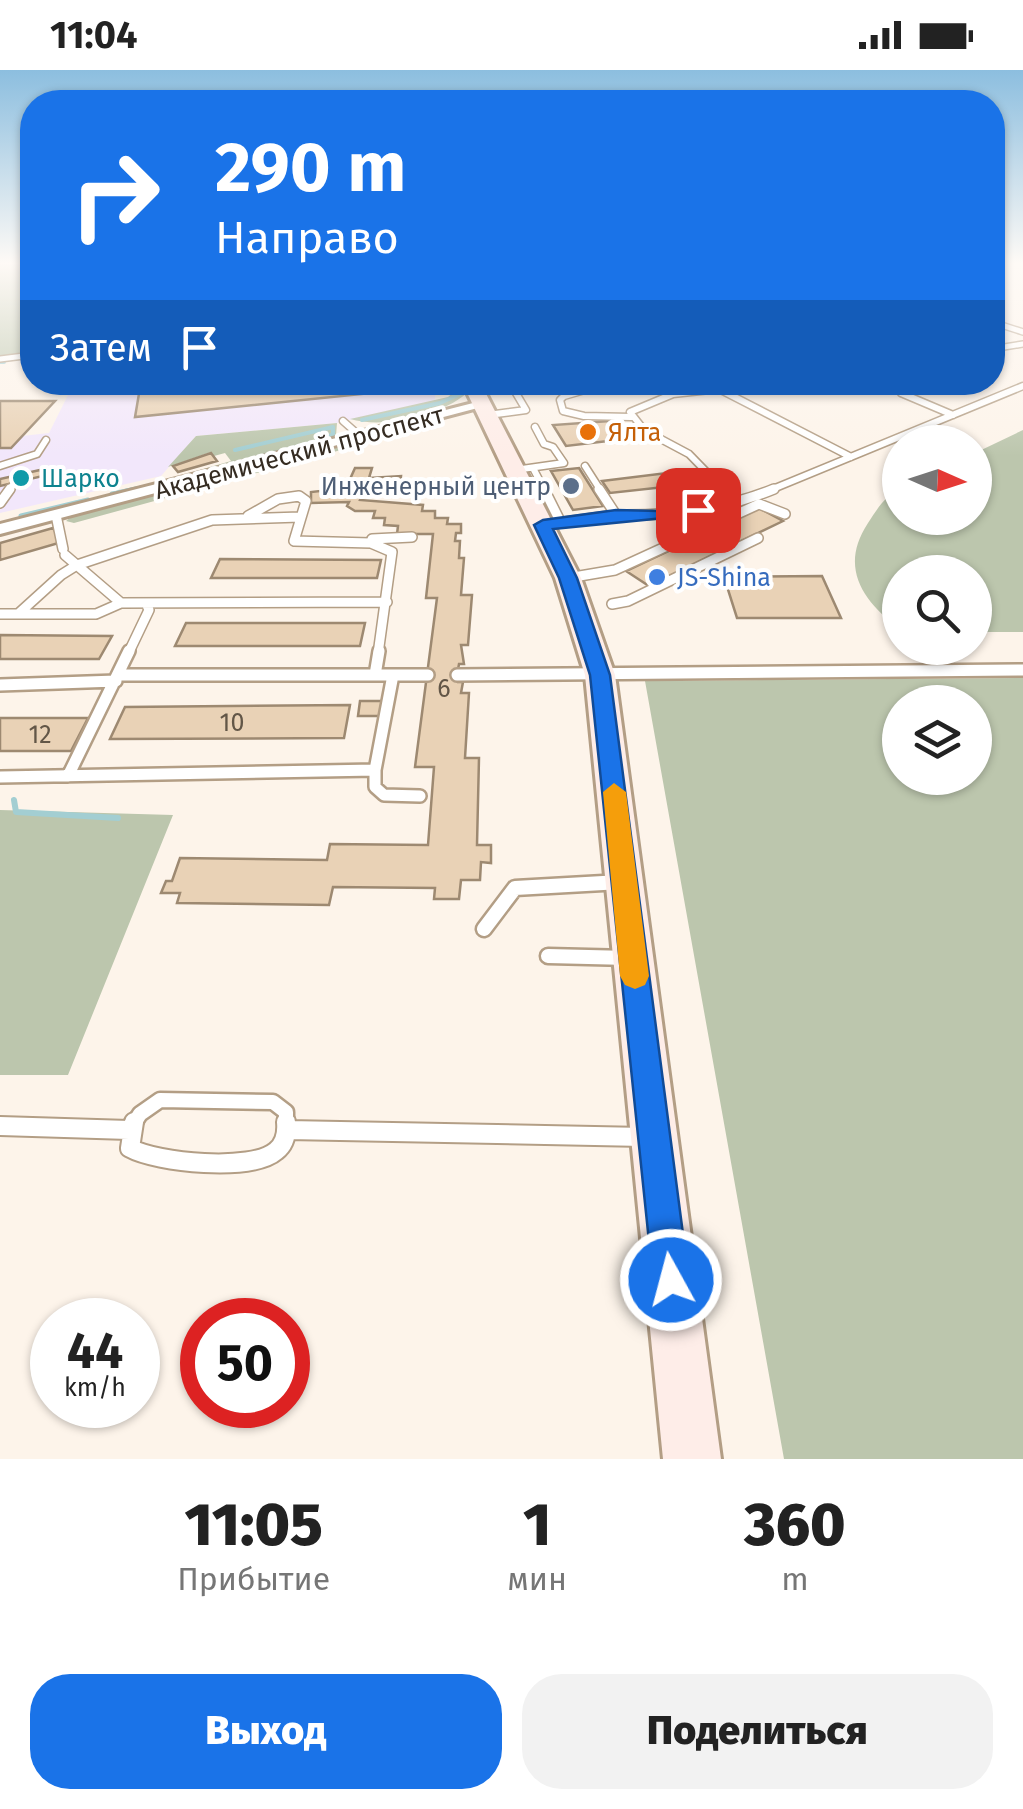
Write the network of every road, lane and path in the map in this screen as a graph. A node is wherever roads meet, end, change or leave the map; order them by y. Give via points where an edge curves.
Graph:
1 (20, 357) edge
2 (13, 358) junction
3 (0, 359) edge
4 (10, 370) dead end
5 (517, 395) edge
6 (567, 395) edge
7 (675, 395) edge
8 (731, 395) edge
9 (906, 395) edge
10 (1001, 395) edge
11 (478, 397) edge
12 (952, 415) junction
13 (631, 417) junction
14 (343, 421) dead end
15 (535, 427) dead end
16 (360, 436) junction
17 (46, 440) dead end
18 (850, 457) junction
19 (0, 466) edge
20 (585, 466) dead end
21 (524, 469) junction
22 (12, 486) dead end
23 (0, 504) edge
24 (737, 504) junction
25 (56, 514) junction
26 (785, 514) dead end
27 (616, 515) junction
28 (248, 516) junction
29 (300, 518) junction
30 (552, 524) junction
31 (0, 529) edge
32 (412, 538) dead end
33 (758, 538) dead end
34 (371, 543) junction
35 (77, 565) junction
36 (568, 578) junction
37 (387, 602) junction
38 (121, 603) junction
39 (146, 603) junction
40 (612, 604) dead end
41 (0, 614) edge
42 (18, 614) junction
43 (814, 658) dead end
44 (818, 670) junction
45 (1023, 670) edge
46 (375, 675) junction
47 (393, 675) junction
48 (428, 675) dead end
49 (600, 675) junction
50 (457, 676) dead end
51 (116, 678) junction
52 (0, 685) edge
53 (375, 770) junction
54 (68, 776) junction
55 (0, 777) edge
56 (420, 796) dead end
57 (625, 882) junction
58 (484, 929) dead end
59 (548, 956) dead end
60 (632, 958) junction
61 (0, 1126) edge
62 (128, 1130) junction
63 (288, 1130) junction
64 (654, 1137) junction
65 (692, 1459) edge

1 - 2 lane
2 - 3 lane
2 - 4 lane
5 - 11 lane via 526,410
6 - 13 lane via 560,400 563,411
7 - 13 lane via 647,403
8 - 18 lane
9 - 12 lane
10 - 12 lane
11 - 16 street, Академический проспект
11 - 21 main road
12 - 18 lane
13 - 24 lane via 689,454
14 - 16 lane
15 - 21 lane via 564,463
16 - 25 street, Академический проспект
17 - 19 lane via 37,454
18 - 24 lane
20 - 27 lane
21 - 30 main road
22 - 23 lane
24 - 27 lane
25 - 31 street, Академический проспект
25 - 35 lane via 64,552
26 - 36 lane via 759,504 615,570
27 - 30 lane
28 - 29 lane
28 - 29 lane via 294,495 306,502
28 - 35 lane via 212,520
29 - 34 lane via 294,542
30 - 36 main road
32 - 34 lane
33 - 40 lane
34 - 37 lane via 394,558
35 - 38 lane
35 - 42 lane
36 - 49 main road
37 - 39 lane
37 - 46 lane
38 - 39 lane
38 - 42 lane via 96,614
39 - 51 lane via 150,610
41 - 42 lane
43 - 44 lane
44 - 45 lane
44 - 49 lane
46 - 47 lane
46 - 51 lane
47 - 48 lane
47 - 53 lane
49 - 50 lane
49 - 57 main road
51 - 52 lane
51 - 54 lane
53 - 54 lane
53 - 56 lane via 375,787 384,794
54 - 55 lane
57 - 58 lane via 516,888
57 - 60 main road
59 - 60 lane
60 - 64 main road
61 - 62 lane
62 - 63 lane via 160,1100 274,1102 286,1112
62 - 63 lane via 130,1148 146,1158 257,1162 276,1152
63 - 64 lane
64 - 65 main road

